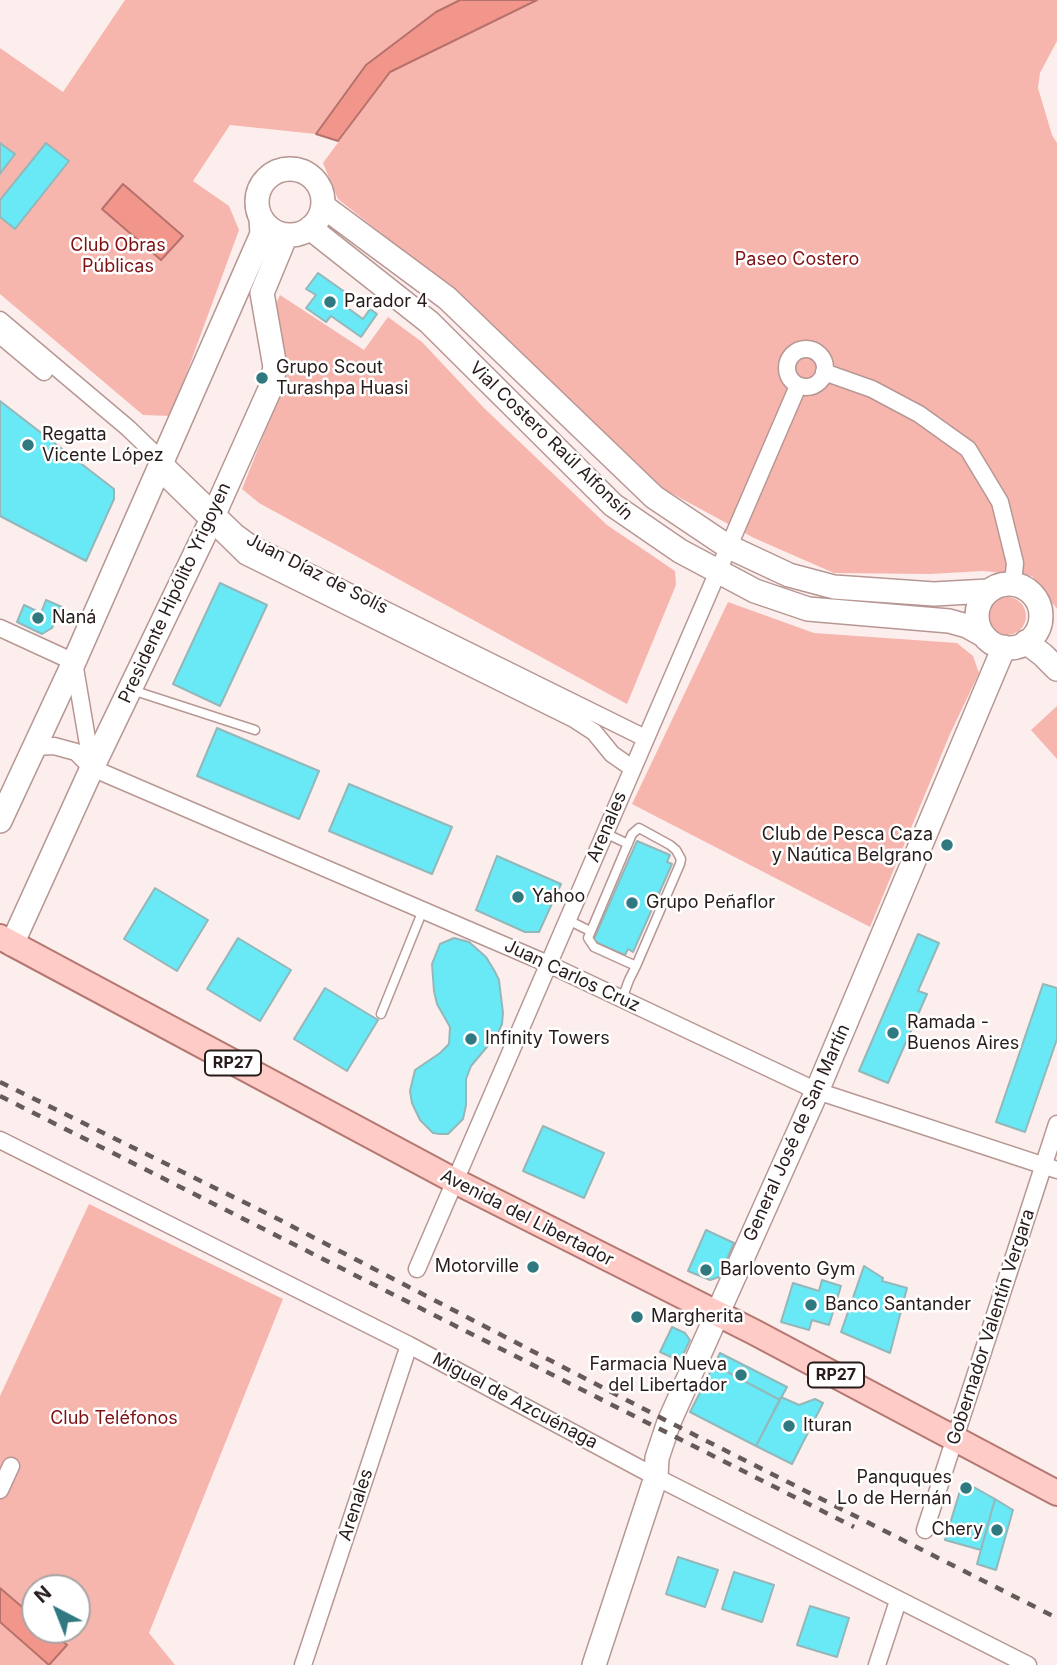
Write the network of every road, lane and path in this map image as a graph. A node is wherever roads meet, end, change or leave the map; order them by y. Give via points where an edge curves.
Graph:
1 (323, 206) junction
2 (261, 219) junction
3 (310, 228) junction
4 (286, 235) junction
5 (0, 320) edge
6 (0, 335) edge
7 (824, 372) junction
8 (798, 386) junction
9 (159, 465) junction
10 (212, 516) junction
11 (727, 545) junction
12 (716, 572) junction
13 (1013, 584) junction
14 (988, 591) junction
15 (1039, 606) junction
16 (0, 628) edge
17 (1057, 630) edge
18 (983, 635) junction
19 (1015, 645) junction
20 (74, 662) junction
21 (1057, 669) edge
22 (129, 690) junction
23 (255, 730) dead end
24 (645, 738) junction
25 (34, 747) junction
26 (92, 768) junction
27 (632, 768) junction
28 (0, 821) edge
29 (604, 833) junction
30 (628, 844) junction
31 (423, 910) junction
32 (567, 920) junction
33 (590, 931) junction
34 (6, 941) edge
35 (548, 964) junction
36 (636, 966) junction
37 (622, 999) junction
38 (381, 1014) dead end
39 (817, 1091) junction
40 (1057, 1124) edge
41 (0, 1140) edge
42 (1050, 1167) edge
43 (454, 1181) junction
44 (417, 1269) dead end
45 (717, 1313) junction
46 (409, 1345) junction
47 (955, 1437) junction
48 (11, 1466) dead end
49 (656, 1476) junction
50 (0, 1490) edge
51 (1057, 1493) edge
52 (925, 1530) dead end
53 (898, 1601) junction
54 (304, 1665) edge
55 (594, 1665) edge
56 (877, 1665) edge
57 (1028, 1665) edge

1 - 2 street via 311,176 289,169 269,177 261,186 257,208
1 - 3 street
1 - 11 street, Vial Costero Raúl Alfonsín via 447,298 653,497
2 - 4 street
2 - 9 street via 262,234
3 - 4 street
3 - 12 street, Vial Costero Raúl Alfonsín via 429,322 613,505
4 - 10 street, Presidente Hipólito Yrigoyen via 262,293 275,367 270,389
5 - 9 street, Juan Díaz de Solís via 128,428
6 - 9 street, Juan Díaz de Solís
7 - 8 street via 814,385
7 - 8 street via 817,353 797,351 787,369
7 - 13 street via 872,389 919,414 968,449 1000,502 1015,563
8 - 11 street, Arenales
9 - 10 street, Juan Díaz de Solís
9 - 20 street
10 - 22 street, Presidente Hipólito Yrigoyen
10 - 24 street, Juan Díaz de Solís via 252,544
10 - 27 street, Juan Díaz de Solís via 245,556 574,719
11 - 12 street, Arenales
11 - 14 street, Vial Costero Raúl Alfonsín via 789,575 834,587 934,594
12 - 18 street, Vial Costero Raúl Alfonsín via 808,609 949,621
12 - 24 street, Arenales
13 - 14 street
13 - 15 street via 1029,591
14 - 18 street via 978,608
15 - 17 street
15 - 19 street via 1039,627
16 - 20 street
18 - 19 street via 989,641
19 - 21 street via 1043,655
19 - 39 street, General José de San Martín
20 - 25 street
20 - 26 street
22 - 23 lane
22 - 26 street, Presidente Hipólito Yrigoyen
24 - 27 street, Arenales
25 - 26 street, Juan Carlos Cruz via 76,752
25 - 28 street
26 - 31 street, Juan Carlos Cruz
26 - 34 street, Presidente Hipólito Yrigoyen
27 - 29 street, Arenales
29 - 30 lane
29 - 32 street, Arenales
30 - 33 lane
30 - 36 lane via 639,828 670,845 681,859
31 - 35 street, Juan Carlos Cruz
31 - 38 lane
32 - 33 lane
32 - 35 street, Arenales
33 - 36 lane via 590,944
34 - 43 main road, Avenida del Libertador / RP27
35 - 37 street, Juan Carlos Cruz
35 - 43 street, Arenales
36 - 37 lane
37 - 39 street, Juan Carlos Cruz
39 - 42 street, Juan Carlos Cruz
39 - 45 street, General José de San Martín
40 - 42 street, Gobernador Valentín Vergara
41 - 46 street, Miguel de Azcuénaga
42 - 47 street, Gobernador Valentín Vergara
43 - 44 street, Arenales
43 - 45 main road, Avenida del Libertador / RP27
45 - 47 main road, Avenida del Libertador / RP27
45 - 49 street, General José de San Martín via 669,1422
46 - 49 street, Miguel de Azcuénaga
46 - 54 street, Arenales
47 - 51 main road, Avenida del Libertador / RP27
47 - 52 street, Gobernador Valentín Vergara
48 - 50 street
49 - 53 street, Miguel de Azcuénaga
49 - 55 street, General José de San Martín
53 - 56 street
53 - 57 street, Miguel de Azcuénaga

